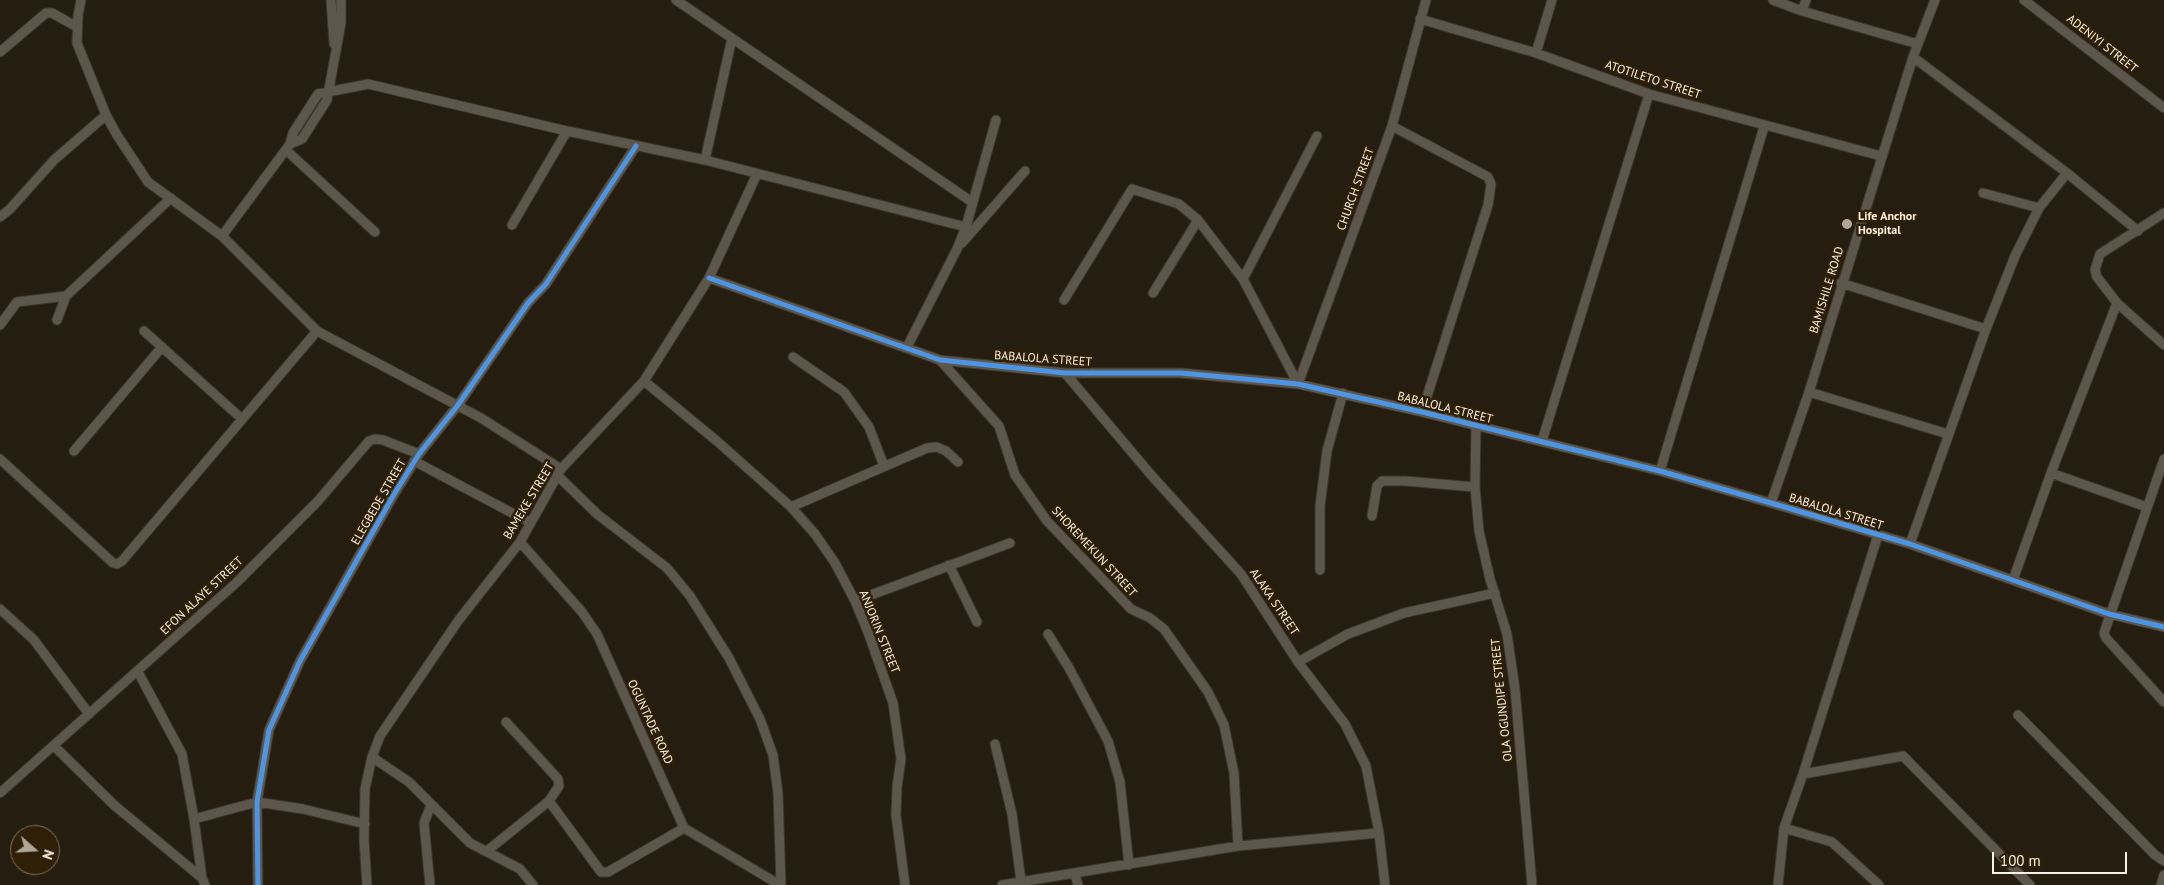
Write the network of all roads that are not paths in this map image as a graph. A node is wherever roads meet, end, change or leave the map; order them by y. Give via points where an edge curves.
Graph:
1 (81, 0) edge
2 (331, 0) edge
3 (341, 0) edge
4 (676, 0) edge
5 (1426, 0) edge
6 (1552, 0) edge
7 (1773, 0) edge
8 (1806, 0) edge
9 (1935, 0) edge
10 (2024, 0) edge
11 (1802, 11) junction
12 (1420, 19) junction
13 (77, 27) junction
14 (732, 38) junction
15 (1918, 44) junction
16 (335, 51) junction
17 (0, 52) edge
18 (1536, 53) junction
19 (1913, 57) junction
20 (327, 92) junction
21 (1649, 94) junction
22 (2164, 108) edge
23 (106, 115) junction
24 (996, 120) dead end
25 (1392, 126) junction
26 (1764, 126) junction
27 (567, 131) junction
28 (1317, 136) dead end
29 (636, 146) junction
30 (288, 147) junction
31 (1881, 156) junction
32 (705, 160) junction
33 (1025, 171) dead end
34 (2067, 173) junction
35 (757, 174) junction
36 (1983, 193) dead end
37 (171, 198) junction
38 (972, 202) junction
39 (2039, 208) junction
40 (2164, 213) edge
41 (0, 217) edge
42 (1198, 220) junction
43 (512, 225) dead end
44 (966, 228) junction
45 (2138, 230) junction
46 (375, 232) dead end
47 (222, 236) junction
48 (957, 249) junction
49 (709, 278) junction
50 (1243, 279) junction
51 (1842, 283) junction
52 (1153, 293) dead end
53 (66, 296) junction
54 (1064, 300) dead end
55 (2117, 302) junction
56 (0, 308) edge
57 (57, 320) dead end
58 (2, 321) edge
59 (1986, 329) junction
60 (144, 331) dead end
61 (317, 332) junction
62 (2164, 344) edge
63 (162, 347) junction
64 (906, 347) junction
65 (793, 357) dead end
66 (940, 360) junction
67 (1065, 373) junction
68 (644, 382) junction
69 (1298, 384) junction
70 (1809, 392) junction
71 (1343, 393) junction
72 (458, 405) junction
73 (1422, 412) junction
74 (242, 419) junction
75 (1476, 426) junction
76 (1948, 434) junction
77 (1542, 441) junction
78 (74, 452) dead end
79 (417, 458) junction
80 (0, 459) edge
81 (2164, 459) edge
82 (958, 462) dead end
83 (884, 466) junction
84 (1660, 471) junction
85 (559, 472) junction
86 (2051, 473) junction
87 (1476, 488) junction
88 (1771, 503) junction
89 (790, 507) junction
90 (2147, 507) junction
91 (1372, 516) dead end
92 (529, 522) junction
93 (1878, 535) junction
94 (520, 542) junction
95 (1010, 543) dead end
96 (1910, 544) junction
97 (949, 565) junction
98 (1320, 570) dead end
99 (2013, 580) junction
100 (1495, 593) junction
101 (855, 601) junction
102 (0, 609) edge
103 (2110, 614) junction
104 (977, 622) dead end
105 (2164, 627) edge
106 (1048, 634) dead end
107 (1298, 662) junction
108 (138, 672) junction
109 (2164, 702) edge
110 (89, 714) junction
111 (2018, 714) dead end
112 (506, 722) dead end
113 (995, 744) dead end
114 (54, 746) junction
115 (372, 756) junction
116 (1803, 774) junction
117 (0, 793) edge
118 (549, 801) junction
119 (257, 802) junction
120 (431, 805) junction
121 (194, 819) junction
122 (365, 824) junction
123 (684, 828) junction
124 (1784, 828) junction
125 (1379, 833) junction
126 (1238, 846) junction
127 (487, 852) junction
128 (2164, 861) edge
129 (1129, 865) junction
130 (1075, 875) junction
131 (2164, 875) edge
132 (1021, 880) junction
133 (203, 882) edge
134 (258, 885) edge
135 (367, 885) edge
136 (430, 885) edge
137 (533, 885) edge
138 (780, 885) edge
139 (904, 885) edge
140 (1002, 885) edge
141 (1078, 885) edge
142 (1385, 885) edge
143 (1532, 885) edge
144 (1778, 885) edge
145 (1879, 885) edge
146 (2030, 885) edge
147 (2161, 885) edge

1 - 13 street
2 - 16 street
3 - 16 street via 341,23
4 - 14 street
5 - 12 street, CHURCH STREET
6 - 18 street
7 - 11 street
8 - 11 street
9 - 15 street, BAMISHILE ROAD
10 - 22 street, ADENIYI STREET
11 - 15 street
12 - 18 street, ATOTILETO STREET
12 - 25 street, CHURCH STREET
13 - 17 street via 46,13
13 - 23 street via 77,43
14 - 32 street
14 - 38 street
15 - 19 street, BAMISHILE ROAD
16 - 20 street
18 - 21 street, ATOTILETO STREET
19 - 31 street, BAMISHILE ROAD
19 - 34 street
20 - 27 street via 368,84
20 - 30 street via 318,94 293,133
21 - 26 street, ATOTILETO STREET
21 - 77 street
23 - 37 street via 148,182
23 - 41 street via 54,160
24 - 38 street
25 - 69 street, CHURCH STREET
25 - 73 street via 1488,178 1492,184 1488,206
26 - 31 street, ATOTILETO STREET
26 - 84 street
27 - 29 street
27 - 43 street
28 - 50 street
29 - 32 street
29 - 72 street, ELEGBEDE STREET via 546,284 528,303
30 - 46 street
30 - 47 street
31 - 51 street, BAMISHILE ROAD
32 - 35 street
33 - 48 street
34 - 39 street
34 - 45 street
35 - 44 street
35 - 49 street, BAMEKE STREET
36 - 39 street
37 - 47 street
37 - 53 street
38 - 44 street
39 - 59 street via 2015,256
40 - 45 street
42 - 50 street
42 - 52 street
42 - 54 street via 1179,204 1132,189
44 - 48 street
45 - 55 street via 2100,254 2096,263 2097,277
47 - 61 street
48 - 64 street
49 - 64 street, BABALOLA STREET
49 - 68 street, BAMEKE STREET
50 - 69 street
51 - 59 street
51 - 70 street, BAMISHILE ROAD
53 - 57 street
53 - 58 street via 17,302
55 - 62 street
55 - 86 street
56 - 58 street
59 - 76 street
60 - 63 street
61 - 72 street
61 - 74 street
63 - 74 street
63 - 78 street
64 - 66 street, BABALOLA STREET
65 - 83 street via 844,392 868,427
66 - 67 street, BABALOLA STREET
66 - 126 street, SHOREMEKUN STREET via 999,426 1015,475 1047,521 1132,609 1164,629 1208,692 1224,724 1234,774
67 - 69 street, BABALOLA STREET via 1181,373
67 - 107 street, ALAKA STREET via 1241,574
68 - 85 street, BAMEKE STREET
68 - 89 street, ANJORIN STREET via 718,442
69 - 71 street, BABALOLA STREET
70 - 76 street
70 - 88 street, BAMISHILE ROAD
71 - 73 street, BABALOLA STREET
71 - 98 street via 1327,451 1320,506
72 - 79 street, ELEGBEDE STREET
72 - 85 street
73 - 75 street, BABALOLA STREET
74 - 80 street via 117,564
75 - 77 street, BABALOLA STREET
75 - 87 street, OLA OGUNDIPE STREET
76 - 96 street
77 - 84 street, BABALOLA STREET
79 - 92 street, EFON ALAYE STREET
79 - 108 street, EFON ALAYE STREET via 383,440 369,441 318,501 243,576
79 - 119 street, ELEGBEDE STREET via 300,660 269,730
81 - 90 street
82 - 83 street via 937,447
83 - 89 street
84 - 88 street, BABALOLA STREET
85 - 92 street, BAMEKE STREET
85 - 138 street via 597,514 667,568 690,596 728,658 760,719 773,755 778,793
86 - 90 street
86 - 99 street
87 - 91 street via 1382,481 1377,486
87 - 100 street, OLA OGUNDIPE STREET via 1479,531
88 - 93 street, BABALOLA STREET
89 - 101 street, ANJORIN STREET via 815,534
90 - 103 street
92 - 94 street, BAMEKE STREET
93 - 96 street, BABALOLA STREET
93 - 116 street
94 - 115 street, BAMEKE STREET via 458,621 412,687 380,736
94 - 123 street, OGUNTADE ROAD via 582,612 597,634
95 - 97 street
96 - 99 street, BABALOLA STREET
97 - 101 street
97 - 104 street
99 - 103 street, BABALOLA STREET
100 - 107 street via 1404,613 1348,634
100 - 143 street, OLA OGUNDIPE STREET via 1507,634 1515,689
101 - 139 street, ANJORIN STREET via 893,703 901,759 896,815
102 - 110 street via 34,640
103 - 105 street, BABALOLA STREET
103 - 109 street via 2104,627 2106,638
106 - 129 street via 1108,741 1120,782
107 - 125 street, ALAKA STREET via 1346,724 1366,766
108 - 110 street, EFON ALAYE STREET
108 - 121 street via 182,754
110 - 114 street, EFON ALAYE STREET
111 - 128 street
112 - 118 street via 558,780 559,786
113 - 132 street via 1012,814
114 - 117 street, EFON ALAYE STREET
114 - 133 street via 114,805
115 - 120 street via 409,782
115 - 122 street, BAMEKE STREET via 365,789
116 - 124 street
116 - 146 street via 1903,756
118 - 123 street via 601,872 608,872
118 - 127 street
119 - 121 street
119 - 122 street
119 - 134 street, ELEGBEDE STREET
120 - 127 street via 470,843
120 - 136 street via 424,823
121 - 133 street
122 - 135 street, BAMEKE STREET
123 - 138 street
124 - 144 street
124 - 145 street via 1832,842
125 - 126 street
125 - 142 street, ALAKA STREET
126 - 129 street
127 - 137 street via 520,869
129 - 130 street
130 - 132 street
130 - 141 street
131 - 147 street
132 - 140 street

